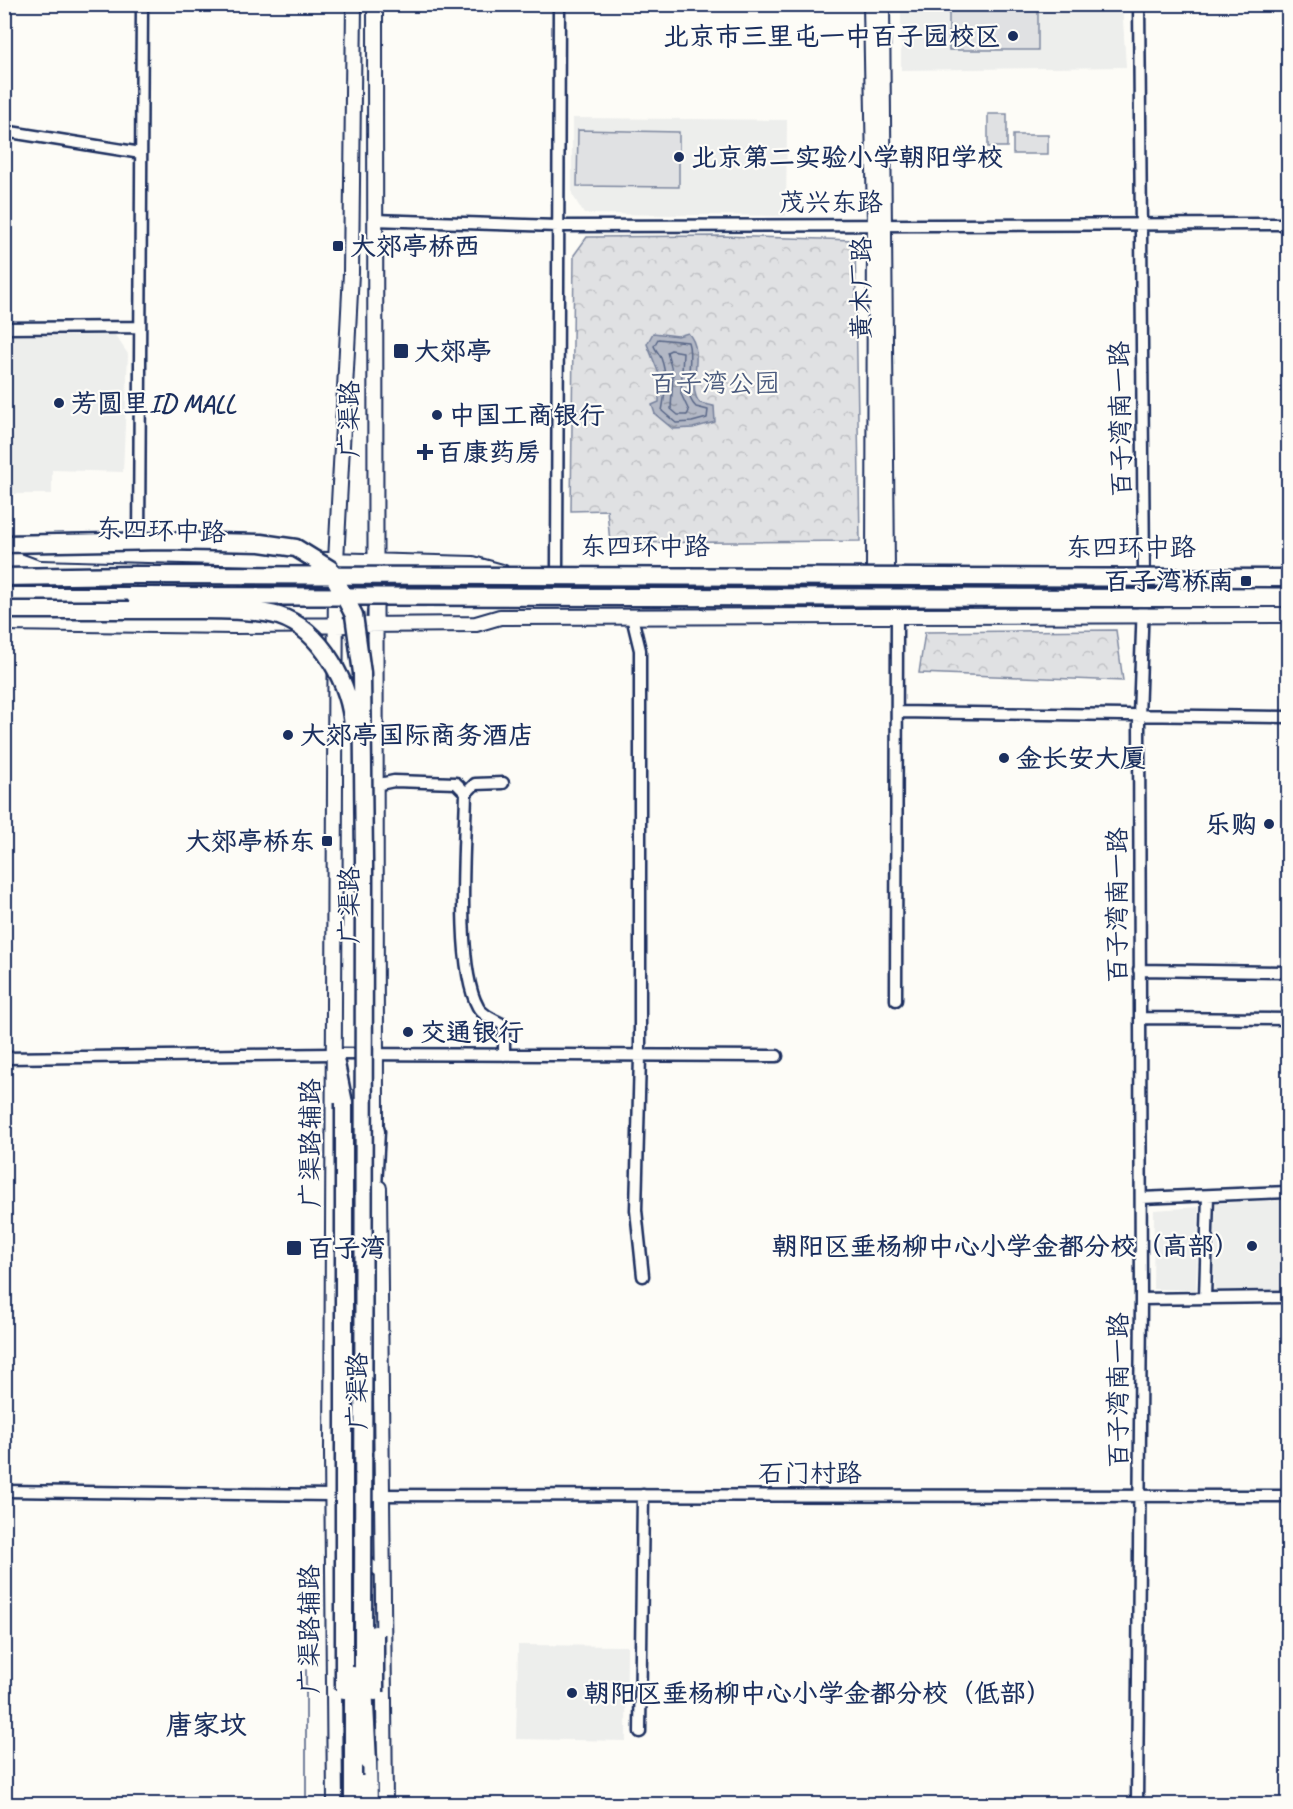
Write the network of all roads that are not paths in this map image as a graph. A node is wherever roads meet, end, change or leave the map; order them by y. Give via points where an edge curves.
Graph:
1 (142, 4) edge
2 (354, 4) edge
3 (375, 4) edge
4 (559, 4) edge
5 (871, 4) edge
6 (882, 4) edge
7 (1139, 4) edge
8 (4, 131) edge
9 (141, 153) junction
10 (374, 220) junction
11 (880, 223) junction
12 (1141, 224) junction
13 (1288, 224) edge
14 (558, 225) junction
15 (140, 327) junction
16 (4, 328) edge
17 (4, 538) edge
18 (4, 544) edge
19 (139, 554) junction
20 (336, 561) junction
21 (374, 563) junction
22 (499, 571) junction
23 (557, 571) junction
24 (881, 571) junction
25 (1288, 573) edge
26 (4, 577) edge
27 (1288, 578) edge
28 (1144, 579) junction
29 (529, 582) junction
30 (1288, 586) edge
31 (336, 594) junction
32 (358, 594) junction
33 (375, 594) junction
34 (453, 595) junction
35 (4, 596) edge
36 (1288, 598) edge
37 (530, 602) junction
38 (1288, 603) edge
39 (4, 610) edge
40 (1143, 610) junction
41 (1288, 615) edge
42 (500, 617) junction
43 (632, 617) junction
44 (897, 617) junction
45 (4, 623) edge
46 (337, 625) junction
47 (358, 625) junction
48 (375, 625) junction
49 (359, 683) junction
50 (897, 712) junction
51 (1139, 717) junction
52 (1288, 717) edge
53 (375, 724) junction
54 (503, 783) dead end
55 (375, 785) joint
56 (466, 793) junction
57 (1139, 970) junction
58 (1288, 972) edge
59 (896, 1000) dead end
60 (1140, 1018) junction
61 (1288, 1019) edge
62 (334, 1054) junction
63 (375, 1055) junction
64 (504, 1055) junction
65 (640, 1056) junction
66 (777, 1056) dead end
67 (4, 1058) edge
68 (376, 1131) junction
69 (1288, 1192) edge
70 (1208, 1196) junction
71 (1141, 1198) junction
72 (643, 1276) dead end
73 (1288, 1297) edge
74 (1205, 1298) junction
75 (1141, 1299) junction
76 (332, 1411) junction
77 (382, 1413) junction
78 (4, 1491) edge
79 (383, 1494) junction
80 (332, 1495) junction
81 (643, 1495) junction
82 (1140, 1496) junction
83 (1288, 1496) edge
84 (383, 1574) junction
85 (333, 1575) junction
86 (640, 1732) dead end
87 (368, 1761) junction
88 (353, 1776) junction
89 (385, 1788) junction
90 (336, 1803) edge
91 (353, 1804) edge
92 (369, 1804) edge
93 (378, 1804) edge
94 (385, 1804) edge
95 (1137, 1804) edge

1 - 9 street
2 - 20 main road, 广渠路 via 351,273
3 - 10 main road, 广渠路
4 - 14 street
5 - 11 main road
6 - 11 main road, 黄木厂路
7 - 12 street, 百子湾南一路
8 - 9 street
9 - 15 street
10 - 14 street, 茂兴东路
10 - 21 main road, 广渠路
11 - 12 street, 茂兴东路
11 - 14 street, 茂兴东路
11 - 24 main road
12 - 13 street, 茂兴东路
12 - 28 street, 百子湾南一路
14 - 23 street
15 - 16 street
15 - 19 street
17 - 19 main road, 东四环中路 via 40,552
18 - 87 highway, 广渠路, bridge via 165,541 261,543 296,548 330,569 354,615 362,673 363,754 363,1667
19 - 20 main road, 东四环中路
20 - 21 main road, 东四环中路
20 - 31 main road, 广渠路
20 - 32 main road
21 - 22 main road, 东四环中路 via 473,564
21 - 33 main road, 广渠路
22 - 23 street, 东四环中路
22 - 29 main road
23 - 24 street, 东四环中路
24 - 28 street, 东四环中路
25 - 28 street, 东四环中路
26 - 27 highway, 东四环中路, bridge
28 - 29 main road, 东四环中路
28 - 30 main road, 东四环中路 via 1246,589
28 - 40 street, 百子湾南一路
29 - 34 main road, 东四环中路
31 - 32 main road, 东四环中路
31 - 46 main road, 广渠路
32 - 33 main road, 东四环中路
32 - 47 main road
33 - 34 main road, 东四环中路
33 - 48 main road, 广渠路
34 - 37 main road, 东四环中路
35 - 36 highway, 东四环中路, bridge
37 - 40 main road, 东四环中路
37 - 42 main road
38 - 40 main road, 东四环中路
39 - 88 highway, 广渠路, bridge via 222,610 279,616 311,636 322,648 346,690 352,713 354,788
40 - 41 main road, 东四环中路
40 - 44 main road, 东四环中路
40 - 51 street, 百子湾南一路
42 - 43 main road, 东四环中路
42 - 48 main road, 东四环中路 via 476,624
43 - 44 main road, 东四环中路
43 - 65 street via 640,650
44 - 50 street
45 - 46 main road, 东四环中路
46 - 47 main road, 东四环中路
46 - 62 main road, 广渠路辅路
47 - 48 main road, 东四环中路
47 - 49 main road
48 - 53 main road, 广渠路
49 - 53 main road via 365,709
49 - 55 main road via 360,762 365,777
50 - 51 street
50 - 59 street
51 - 52 street
51 - 57 street, 百子湾南一路
53 - 63 main road, 广渠路
54 - 56 street via 475,784
55 - 56 street via 394,781 456,783
56 - 64 street via 464,923 468,978 478,1009 504,1025
57 - 58 street
57 - 60 street, 百子湾南一路
60 - 61 street
60 - 71 street, 百子湾南一路
62 - 63 street
62 - 67 street
62 - 76 main road, 广渠路辅路
62 - 88 highway, bridge via 344,1103 344,1710
63 - 64 street
63 - 68 main road, 广渠路
64 - 65 street
65 - 66 street
65 - 72 street via 636,1210
68 - 77 main road, 广渠路
68 - 87 highway, bridge via 372,1206 376,1711
69 - 70 street
70 - 71 street
70 - 74 street
71 - 75 street, 百子湾南一路
73 - 74 street
74 - 75 street
75 - 82 street, 百子湾南一路
76 - 77 street via 349,1425 368,1424
76 - 80 main road, 广渠路辅路
77 - 79 main road, 广渠路
78 - 80 street, 石门村路
79 - 80 street, 石门村路
79 - 81 street, 石门村路
79 - 84 main road, 广渠路
80 - 85 main road, 广渠路辅路
81 - 82 street, 石门村路
81 - 86 street
82 - 83 street, 石门村路
82 - 95 street, 百子湾南一路
84 - 85 street via 358,1556 347,1559
84 - 89 main road, 广渠路
85 - 90 main road, 广渠路辅路
87 - 92 highway, 广渠路
88 - 91 highway, 广渠路
89 - 93 street
89 - 94 main road, 广渠路

